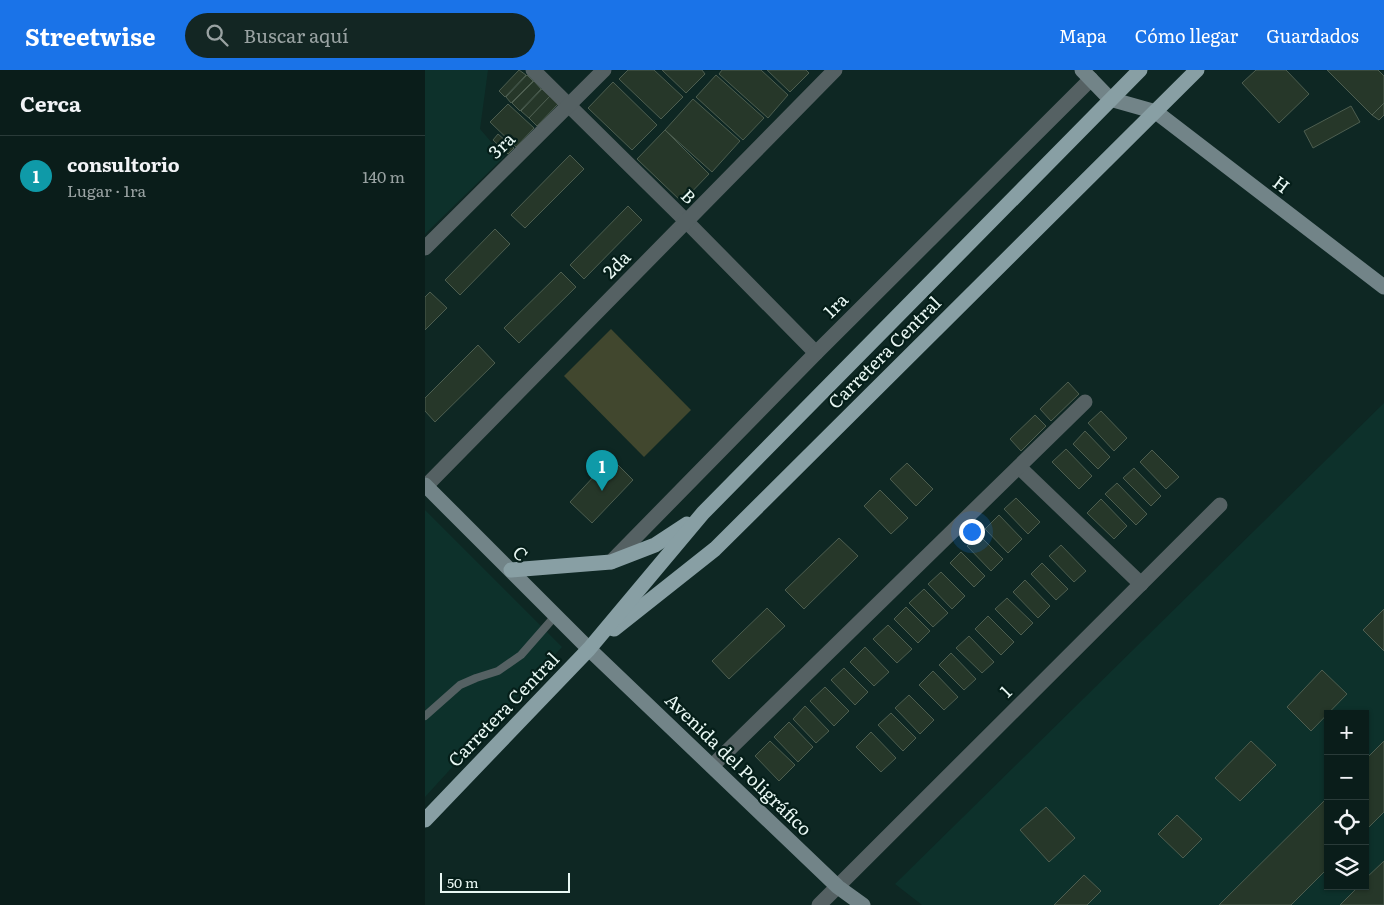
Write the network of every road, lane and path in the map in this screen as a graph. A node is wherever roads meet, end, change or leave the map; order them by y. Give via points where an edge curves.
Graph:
1 (533, 70) edge
2 (605, 70) edge
3 (835, 70) edge
4 (1139, 70) edge
5 (1197, 70) edge
6 (1086, 75) edge
7 (1110, 99) junction
8 (569, 106) junction
9 (1156, 112) junction
10 (686, 221) junction
11 (425, 248) edge
12 (1384, 287) edge
13 (815, 353) junction
14 (1085, 402) dead end
15 (1019, 467) junction
16 (425, 485) edge
17 (1219, 505) dead end
18 (703, 513) junction
19 (611, 562) junction
20 (511, 570) junction
21 (1141, 584) junction
22 (556, 615) junction
23 (589, 649) junction
24 (425, 716) edge
25 (712, 766) junction
26 (425, 820) edge
27 (838, 887) junction
28 (819, 905) edge
29 (863, 905) edge

1 - 8 street, B
2 - 8 street, 3ra
3 - 10 street, 2da
4 - 7 main road, Carretera Central
5 - 9 main road, Carretera Central
6 - 7 street
6 - 13 street, 1ra
7 - 9 street
7 - 18 main road, Carretera Central
8 - 10 street, B
8 - 11 street, 3ra
9 - 12 street, H
9 - 23 main road, Carretera Central via 715,550
10 - 13 street, B
10 - 16 street, 2da
13 - 19 street, 1ra
14 - 15 street
15 - 21 street
15 - 25 street
16 - 20 street, C
17 - 21 street, 1
18 - 19 main road via 655,546
18 - 23 main road, Carretera Central
19 - 20 main road
20 - 22 street, C
21 - 27 street, 1
22 - 23 street, C
22 - 24 lane via 521,655 498,671 460,685
23 - 25 street, Avenida del Poligráfico
23 - 26 main road, Carretera Central
25 - 27 street, Avenida del Poligráfico
27 - 28 street, 1
27 - 29 street, Avenida del Poligráfico

